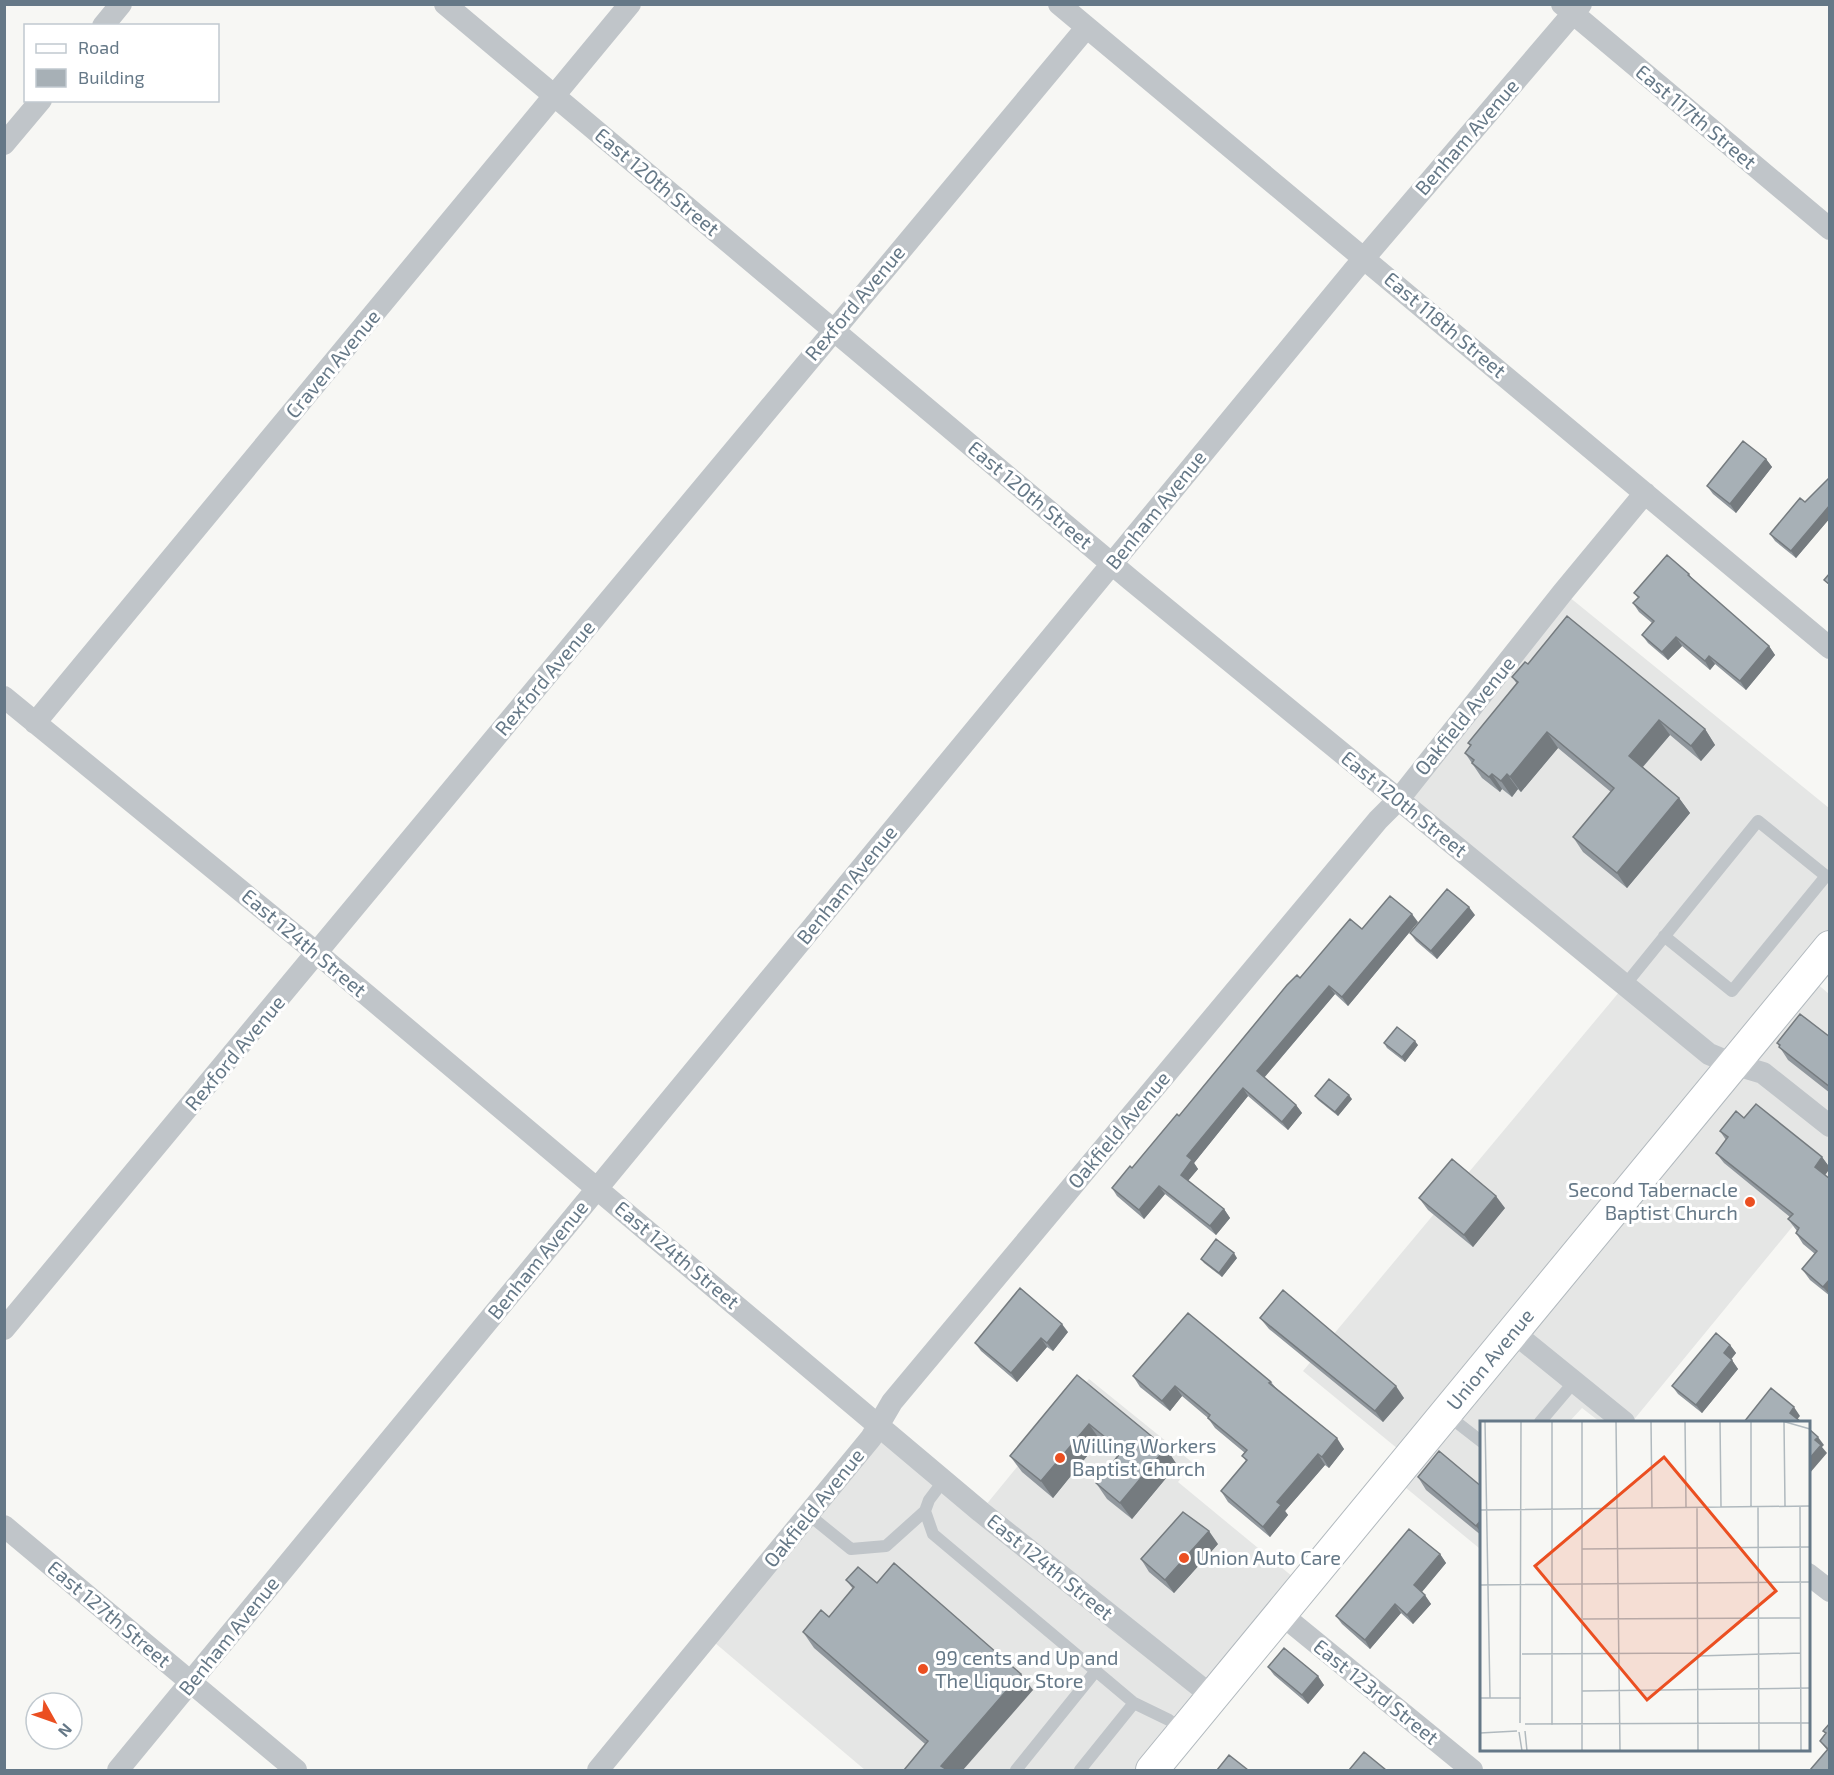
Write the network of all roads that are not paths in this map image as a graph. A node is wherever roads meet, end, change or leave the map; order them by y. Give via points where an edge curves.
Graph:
1 (121, 4) edge
2 (446, 4) edge
3 (630, 4) edge
4 (1059, 4) edge
5 (1572, 8) edge
6 (105, 24) edge
7 (1086, 28) junction
8 (555, 96) junction
9 (39, 102) edge
10 (4, 144) edge
11 (1830, 229) edge
12 (1364, 257) junction
13 (832, 329) junction
14 (1645, 493) junction
15 (1112, 564) junction
16 (1830, 648) edge
17 (7, 704) edge
18 (35, 723) junction
19 (1399, 799) junction
20 (1664, 936) junction
21 (1830, 947) edge
22 (318, 954) junction
23 (1625, 985) junction
24 (1733, 1064) junction
25 (1830, 1126) edge
26 (597, 1188) junction
27 (4, 1329) edge
28 (1513, 1332) junction
29 (1574, 1382) junction
30 (1446, 1414) junction
31 (1541, 1421) edge
32 (1623, 1421) edge
33 (879, 1424) junction
34 (1480, 1440) edge
35 (944, 1480) junction
36 (925, 1511) junction
37 (809, 1515) junction
38 (4, 1526) edge
39 (1810, 1575) edge
40 (1830, 1592) edge
41 (1281, 1614) junction
42 (1095, 1672) junction
43 (191, 1683) junction
44 (1213, 1697) junction
45 (1134, 1703) junction
46 (1184, 1733) junction
47 (118, 1770) edge
48 (296, 1770) edge
49 (598, 1770) edge
50 (1016, 1770) edge
51 (1080, 1770) edge
52 (1152, 1770) edge
53 (1472, 1770) edge

1 - 6 street
2 - 8 street, East 120th Street
3 - 8 street, Craven Avenue
4 - 7 street, East 118th Street
5 - 11 street, East 117th Street
5 - 12 street, Benham Avenue
7 - 12 street, East 118th Street
7 - 13 street, Rexford Avenue
8 - 13 street, East 120th Street
8 - 18 street, Craven Avenue
9 - 10 street
12 - 14 street, East 118th Street
12 - 15 street, Benham Avenue
13 - 15 street, East 120th Street
13 - 22 street, Rexford Avenue
14 - 16 street, East 118th Street
14 - 19 street, Oakfield Avenue
15 - 19 street, East 120th Street
15 - 26 street, Benham Avenue
17 - 18 street, East 124th Street
18 - 22 street, East 124th Street
19 - 23 street, East 120th Street
19 - 33 street, Oakfield Avenue via 892,1402
20 - 20 lane via 1758,821 1826,876 1732,990
20 - 23 lane
21 - 24 main road, Union Avenue
22 - 26 street, East 124th Street
22 - 27 street, Rexford Avenue
23 - 24 street, East 120th Street via 1709,1054
24 - 25 street, East 120th Street via 1763,1073
24 - 28 main road, Union Avenue
26 - 33 street, East 124th Street
26 - 43 street, Benham Avenue
28 - 29 street
28 - 30 main road, Union Avenue
29 - 31 lane
29 - 32 street
30 - 34 lane
30 - 41 main road, Union Avenue
33 - 35 street, East 124th Street
33 - 37 street, Oakfield Avenue
35 - 36 lane
35 - 44 street, East 124th Street
36 - 37 lane via 886,1546 850,1549
36 - 42 lane via 933,1534
37 - 49 street, Oakfield Avenue
38 - 43 street, East 127th Street
39 - 40 street
41 - 44 main road, Union Avenue
41 - 53 street, East 123rd Street
42 - 45 lane
42 - 50 lane
43 - 47 street, Benham Avenue
43 - 48 street, East 127th Street
44 - 46 main road, Union Avenue
45 - 46 lane via 1169,1720
45 - 51 lane
46 - 52 main road, Union Avenue

